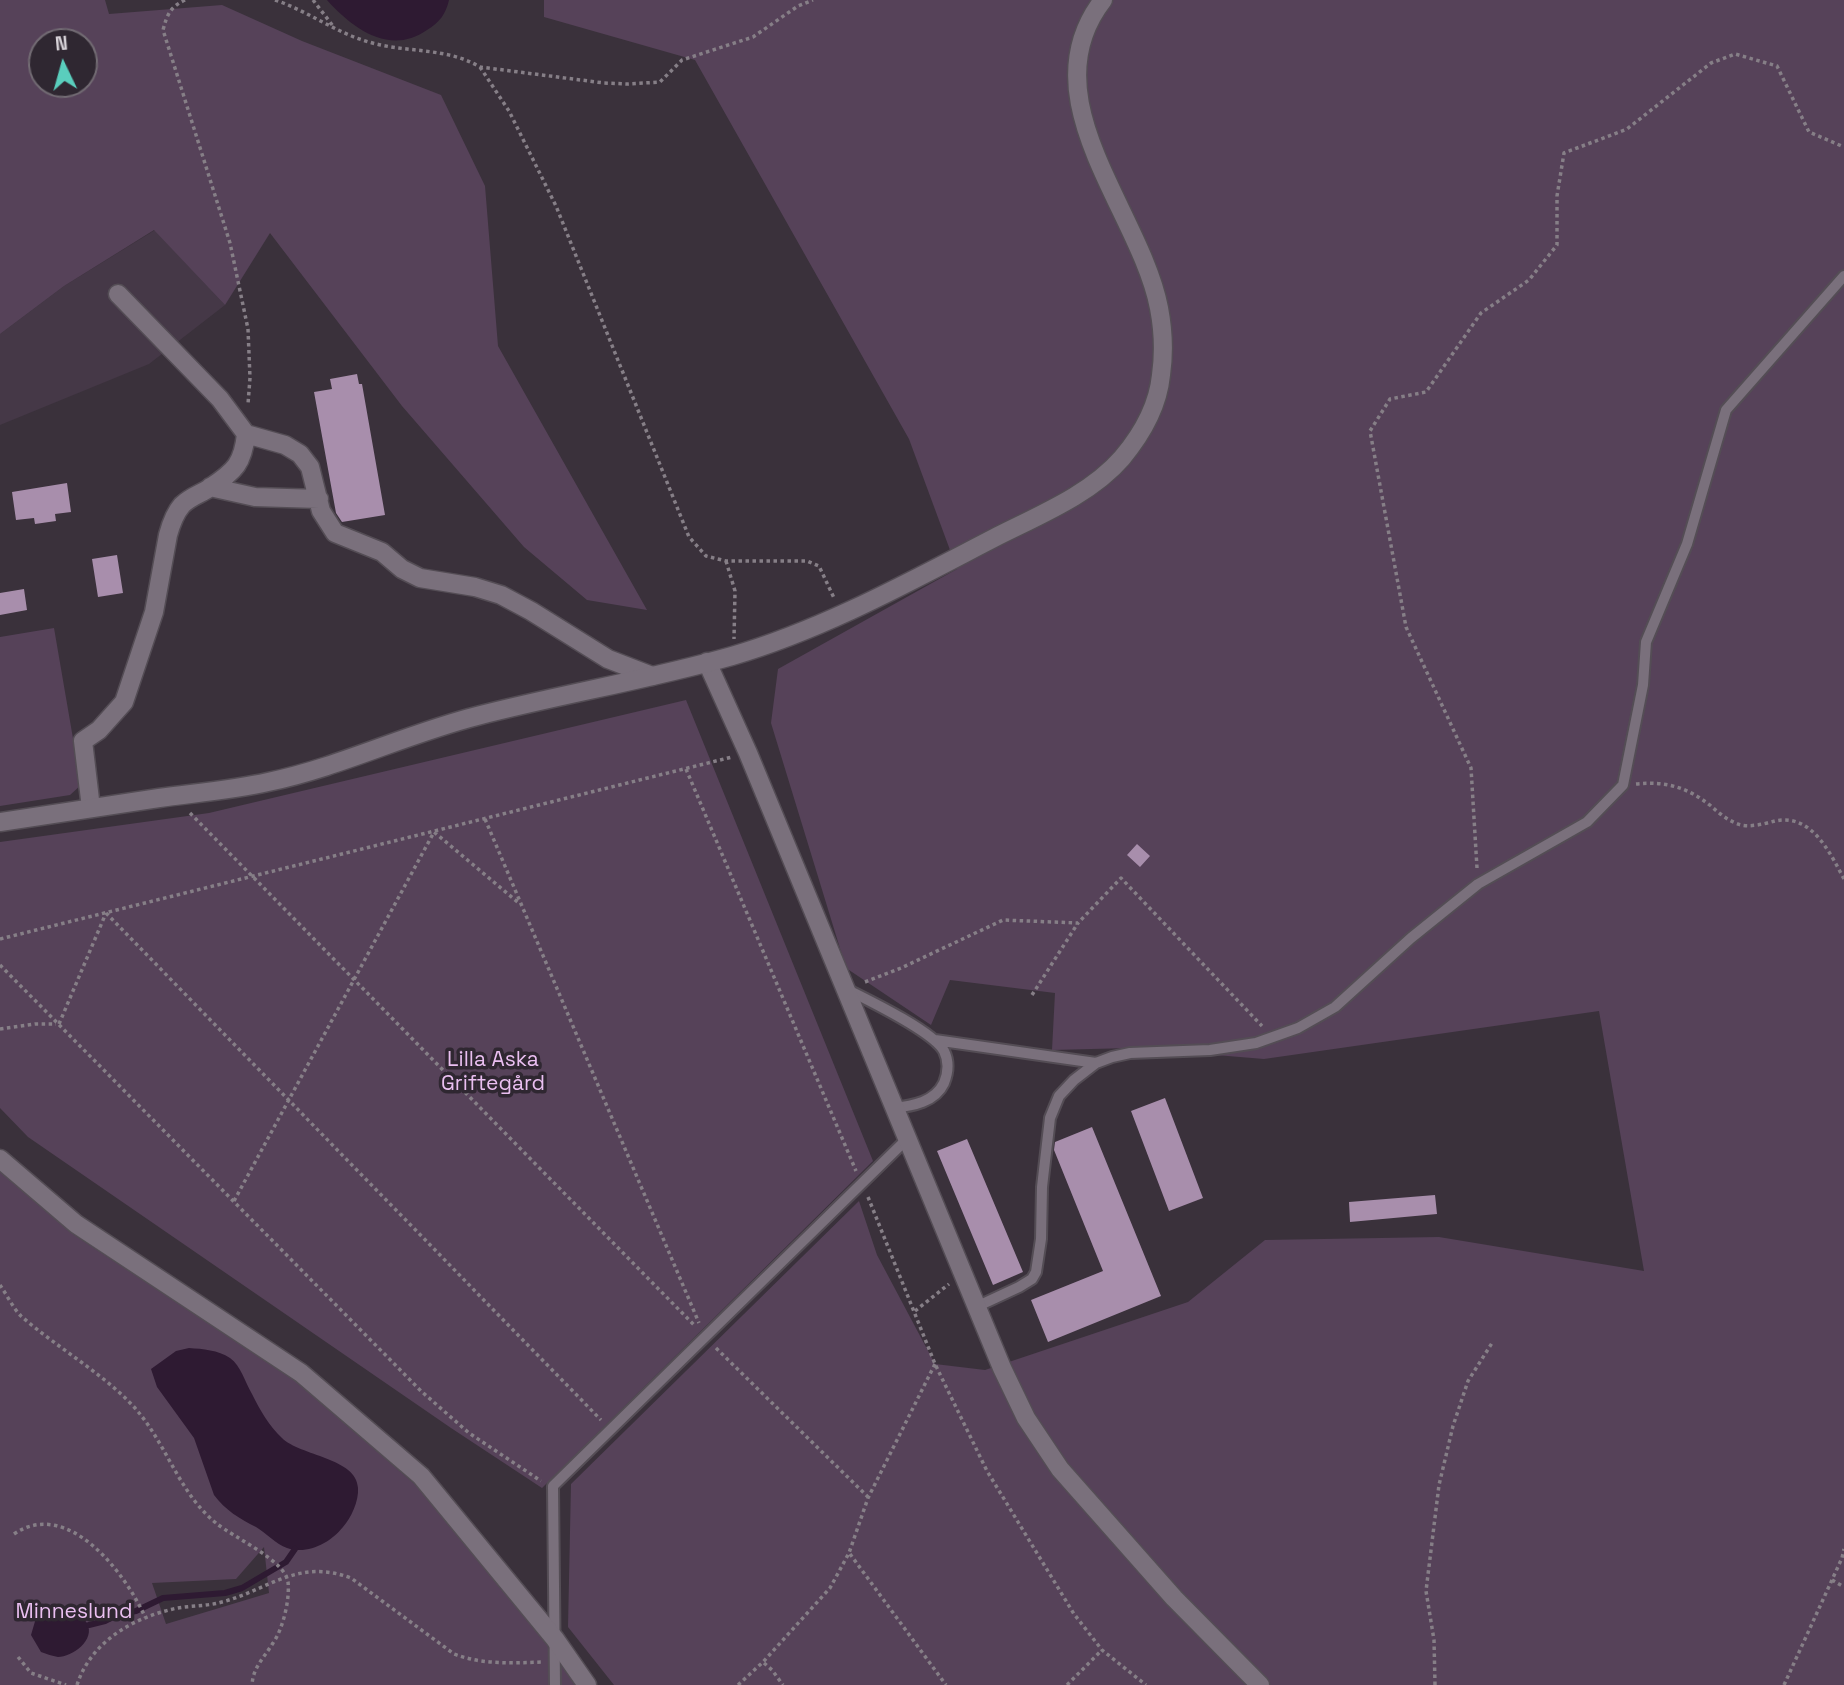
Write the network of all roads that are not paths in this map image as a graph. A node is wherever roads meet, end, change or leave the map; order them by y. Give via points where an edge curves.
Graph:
1 (1102, 0) edge
2 (1844, 275) edge
3 (118, 294) dead end
4 (246, 435) junction
5 (211, 487) junction
6 (319, 499) junction
7 (708, 662) junction
8 (652, 676) junction
9 (91, 808) junction
10 (0, 822) edge
11 (841, 982) junction
12 (935, 1040) junction
13 (1096, 1063) junction
14 (894, 1108) junction
15 (906, 1140) junction
16 (0, 1159) edge
17 (976, 1307) junction
18 (555, 1639) junction
19 (555, 1685) edge
20 (587, 1685) edge
21 (1260, 1685) edge

1 - 7 street via 1088,18 1078,50 1077,83 1097,160 1149,273 1159,308 1162,373 1157,402 1140,433 1121,459 1093,483 1041,513 842,614
2 - 13 lane via 1726,410 1688,544 1647,642 1623,785 1587,822 1478,884 1335,1007 1298,1028 1256,1043 1130,1053
3 - 4 street via 220,399
4 - 5 street via 244,455 236,467
4 - 6 street via 285,445 300,454 310,467
5 - 6 street via 255,498
5 - 9 street via 180,506 168,535 150,628 124,702 83,741
6 - 8 street via 335,533 382,552 402,569 420,578 501,595 608,659
7 - 8 street
7 - 11 street
8 - 9 street via 473,717 264,783
9 - 10 street
11 - 12 lane
11 - 14 street
12 - 13 lane
12 - 14 lane via 948,1068 939,1091 921,1102
13 - 17 lane via 1059,1096 1049,1118 1036,1272 1019,1287
14 - 15 street
15 - 17 street
15 - 18 lane via 553,1486
16 - 18 street via 76,1224 300,1373 421,1476
17 - 21 street via 1026,1418 1060,1469 1174,1598
18 - 19 lane
18 - 20 street

